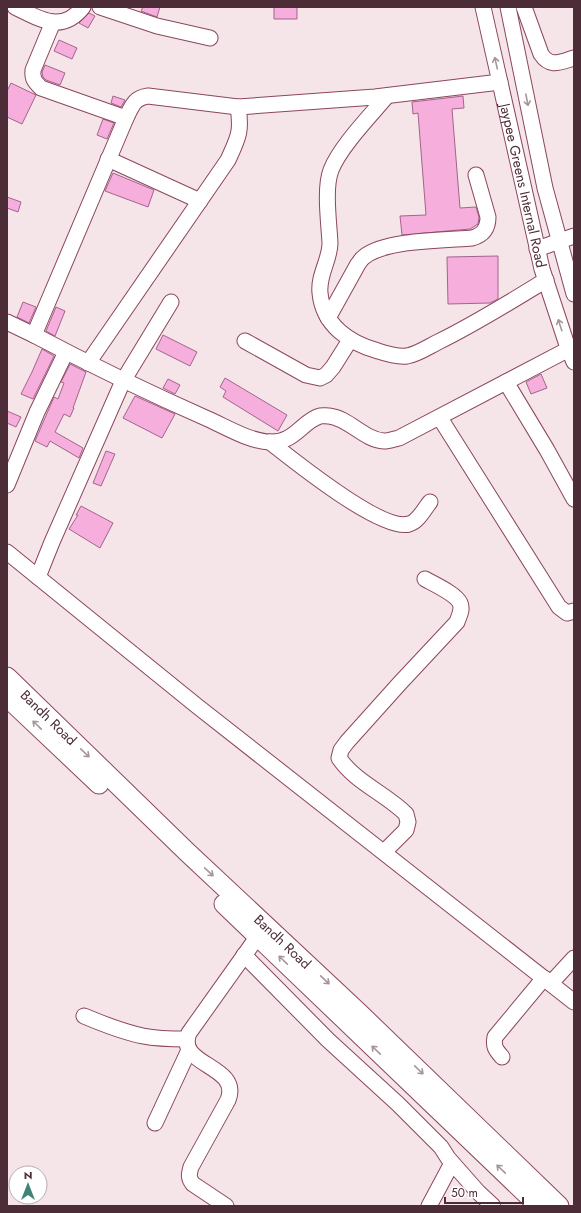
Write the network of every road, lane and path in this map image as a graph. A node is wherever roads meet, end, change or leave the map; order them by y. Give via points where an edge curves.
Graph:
1 (15, 7) edge
2 (83, 7) edge
3 (100, 7) edge
4 (483, 7) edge
5 (508, 7) edge
6 (524, 7) edge
7 (53, 22) junction
8 (210, 38) dead end
9 (574, 58) edge
10 (500, 82) junction
11 (387, 96) junction
12 (238, 107) junction
13 (126, 118) junction
14 (108, 159) junction
15 (476, 175) dead end
16 (200, 201) junction
17 (574, 236) edge
18 (560, 242) junction
19 (538, 249) junction
20 (546, 280) junction
21 (574, 294) edge
22 (171, 302) dead end
23 (328, 318) junction
24 (7, 322) edge
25 (34, 335) junction
26 (350, 340) junction
27 (245, 341) dead end
28 (66, 352) junction
29 (571, 355) edge
30 (88, 363) junction
31 (123, 381) junction
32 (506, 382) junction
33 (440, 418) junction
34 (270, 442) junction
35 (7, 485) edge
36 (574, 499) edge
37 (430, 502) dead end
38 (7, 552) edge
39 (38, 577) junction
40 (425, 579) dead end
41 (574, 611) edge
42 (7, 677) edge
43 (7, 697) edge
44 (384, 852) junction
45 (258, 936) junction
46 (244, 954) junction
47 (574, 958) edge
48 (548, 981) junction
49 (574, 1002) edge
50 (84, 1016) dead end
51 (188, 1045) junction
52 (502, 1057) dead end
53 (155, 1123) dead end
54 (452, 1163) junction
55 (226, 1206) edge
56 (428, 1206) edge
57 (493, 1206) edge
58 (539, 1206) edge
59 (559, 1206) edge

1 - 7 street
2 - 7 street via 68,21
3 - 8 street via 157,26
10 -> 4 street, Jaypee Greens Internal Road
5 -> 18 street, Jaypee Greens Internal Road via 545,188
6 - 9 street via 544,59 548,63 554,63
7 - 13 street via 33,70 32,77 36,83 41,88
10 - 11 street
10 - 19 street, Jaypee Greens Internal Road
11 - 12 street
11 - 23 street via 342,150 330,172 327,185 330,245 320,284 322,305
12 - 13 street via 148,96 136,100
12 - 16 street via 238,139 228,160
13 - 14 street
14 - 16 street
14 - 25 street
15 - 23 street via 488,217 488,224 480,236 414,242 388,247 364,257
16 - 30 street
17 - 18 street
18 - 19 street
18 - 21 street, Jaypee Greens Internal Road
19 - 20 street, Jaypee Greens Internal Road
20 - 26 street via 456,333 408,356 386,354 365,348
29 -> 20 street, Jaypee Greens Internal Road
22 - 31 street
23 - 26 street via 338,331
24 - 25 street
25 - 28 street
26 - 27 street via 333,367 320,378 306,375
28 - 30 street
28 - 35 street via 37,412
29 - 32 street
30 - 31 street
31 - 34 street via 252,438
31 - 39 street
32 - 33 street
32 - 36 street
33 - 34 street via 399,438 384,441 331,416 320,416 284,440
33 - 41 street via 559,607 567,613
34 - 37 street via 351,502 393,523 408,525 414,522
38 - 39 street
39 - 44 street via 197,706
40 - 44 street via 460,602 461,611 457,622 341,750 340,758 344,765 406,814 406,830
42 -> 59 main road, Bandh Road
45 -> 43 main road, Bandh Road
44 - 48 street
45 - 46 street
58 -> 45 main road, Bandh Road
46 - 51 street via 196,1023
46 - 54 street via 328,1040 441,1147
47 - 48 street
48 - 49 street
48 - 52 street via 495,1037 495,1050
50 - 51 street via 125,1032
51 - 53 street
51 - 55 street via 195,1056 223,1076 231,1086 228,1100 189,1174 193,1184
54 - 56 street
54 - 57 street

